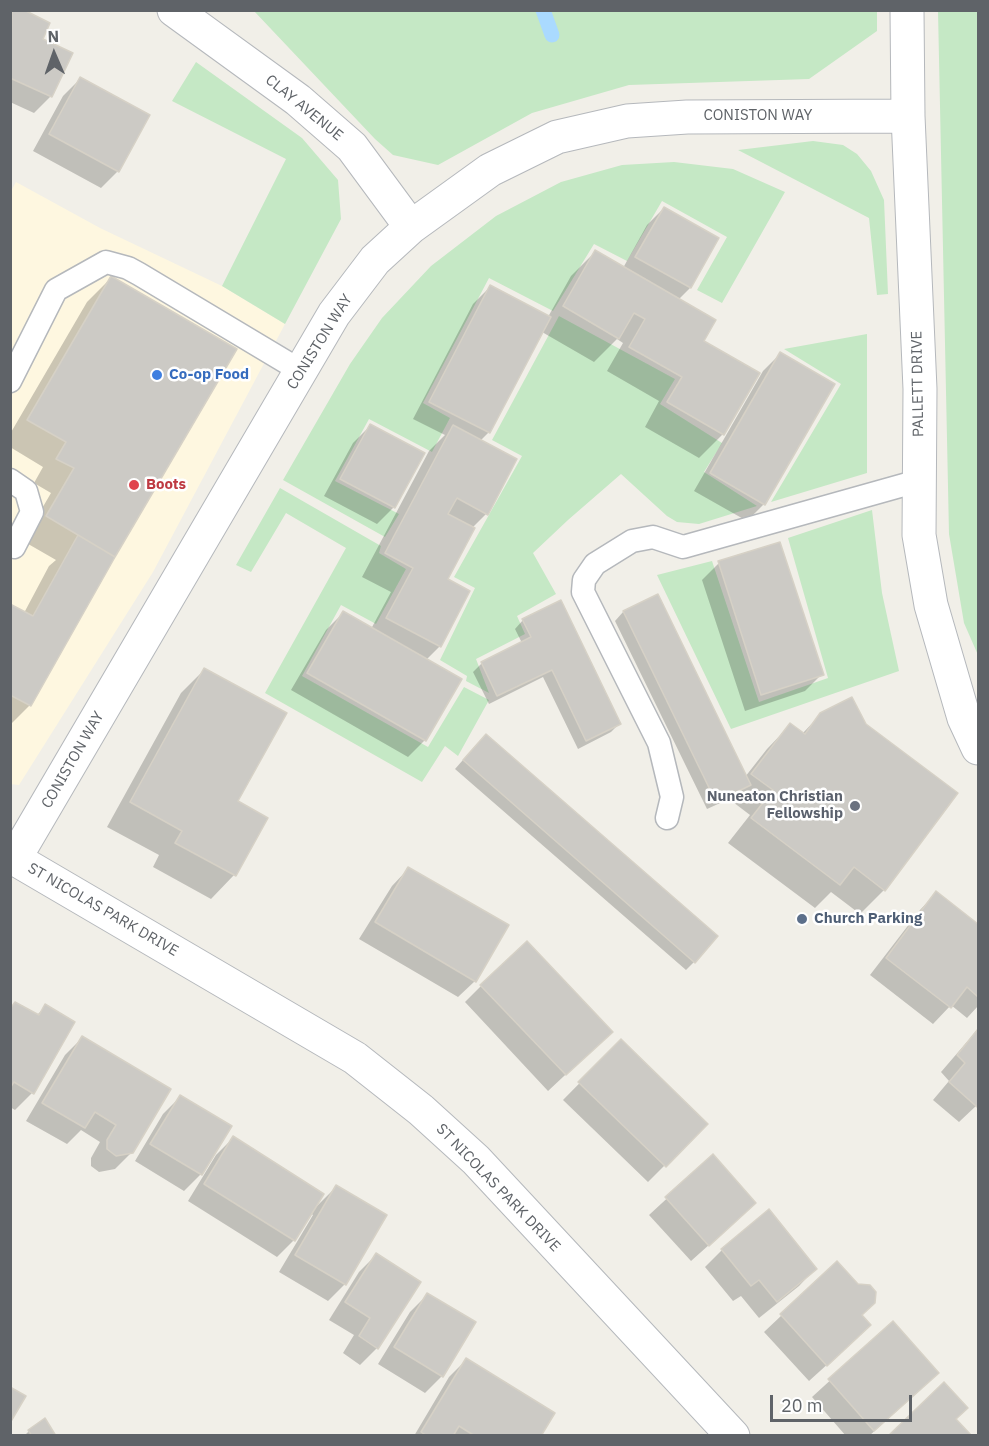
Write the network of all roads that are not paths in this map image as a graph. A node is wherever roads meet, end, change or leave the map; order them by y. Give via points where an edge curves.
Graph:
1 (174, 10) edge
2 (908, 10) edge
3 (908, 116) junction
4 (411, 227) junction
5 (301, 370) junction
6 (10, 381) edge
7 (10, 480) edge
8 (918, 481) junction
9 (14, 547) dead end
10 (978, 748) edge
11 (667, 818) dead end
12 (13, 857) edge
13 (733, 1436) edge

1 - 4 street, CLAY AVENUE via 298,100 352,147
2 - 3 street, PALLETT DRIVE
3 - 4 street, CONISTON WAY via 687,117 617,123 556,137 490,170
3 - 8 street, PALLETT DRIVE via 920,389
4 - 5 street, CONISTON WAY via 375,260 334,314
5 - 6 lane via 129,268 106,262 56,290
5 - 12 street, CONISTON WAY
7 - 9 lane via 26,491 32,512
8 - 10 street, PALLETT DRIVE via 919,535 931,605 964,718
8 - 11 lane via 683,547 654,537 632,540 589,572 583,592 659,743 672,797
12 - 13 street, ST NICOLAS PARK DRIVE via 355,1058 421,1110 476,1160

